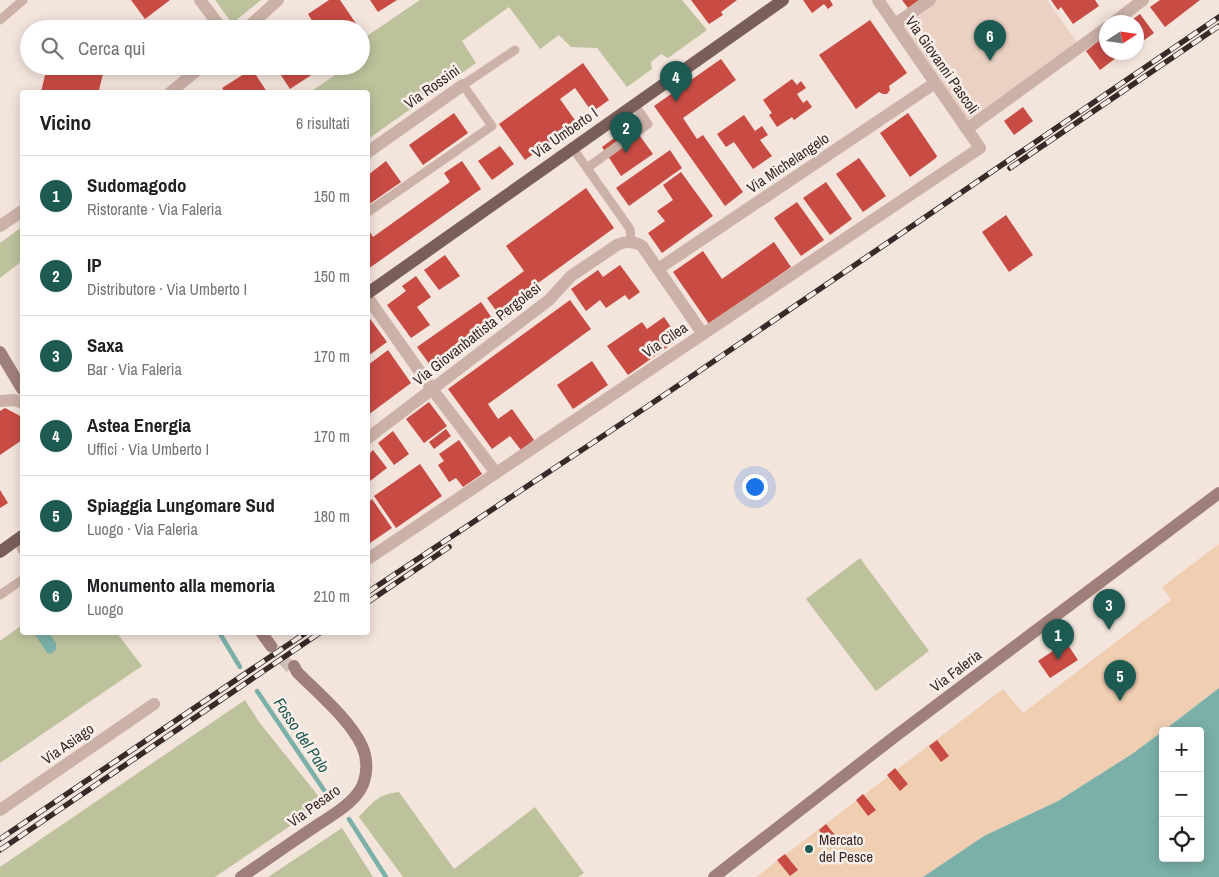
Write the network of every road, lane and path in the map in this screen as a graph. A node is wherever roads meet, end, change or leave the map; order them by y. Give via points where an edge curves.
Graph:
1 (24, 0) edge
2 (200, 0) edge
3 (278, 0) edge
4 (782, 0) edge
5 (878, 0) edge
6 (930, 0) edge
7 (1143, 0) edge
8 (1123, 15) edge
9 (0, 20) edge
10 (215, 20) edge
11 (256, 20) edge
12 (895, 24) junction
13 (1099, 33) edge
14 (514, 50) dead end
15 (191, 75) edge
16 (935, 83) junction
17 (464, 85) junction
18 (173, 90) edge
19 (634, 104) junction
20 (967, 129) junction
21 (572, 148) junction
22 (980, 148) joint
23 (370, 151) edge
24 (586, 168) junction
25 (370, 211) edge
26 (20, 212) edge
27 (0, 226) edge
28 (631, 242) junction
29 (658, 269) junction
30 (370, 292) edge
31 (370, 301) edge
32 (703, 334) junction
33 (0, 352) edge
34 (20, 383) edge
35 (432, 389) junction
36 (0, 401) edge
37 (20, 402) edge
38 (370, 436) edge
39 (496, 472) junction
40 (1219, 493) edge
41 (20, 542) edge
42 (0, 552) edge
43 (370, 558) edge
44 (20, 581) edge
45 (0, 595) edge
46 (294, 669) tunnel mouth
47 (154, 704) dead end
48 (0, 810) edge
49 (241, 877) edge
50 (714, 877) edge

1 - 9 lane
2 - 10 street
3 - 11 street
4 - 19 main road, Via Umberto I
5 - 12 street, Via Giovanni Pascoli
6 - 12 street
7 - 8 street
12 - 16 street, Via Giovanni Pascoli
13 - 20 street
14 - 17 lane, Via Rossini
15 - 18 street
16 - 20 street, Via Giovanni Pascoli
16 - 29 street, Via Michelangelo
17 - 23 street, Via Rossini
17 - 25 lane via 492,126
19 - 21 main road, Via Umberto I
19 - 24 lane via 648,124
20 - 22 street, Via Giovanni Pascoli
21 - 24 lane
21 - 30 main road, Via Umberto I
22 - 32 street, Via Cilea
24 - 28 lane via 630,230
26 - 27 street
28 - 29 street via 642,246
28 - 35 street, Via Giovanbattista Pergolesi via 617,245 571,276 549,300
29 - 32 street
31 - 35 street
32 - 39 street, Via Cilea
33 - 34 street
35 - 38 street, Via Giovanbattista Pergolesi
35 - 39 street
36 - 37 street
39 - 43 street, Via Cilea
40 - 50 street, Via Faleria
41 - 42 main road
44 - 45 lane
46 - 49 street, Via Pesaro via 355,734 367,761 365,779 352,799 332,816
47 - 48 street, Via Asiago

